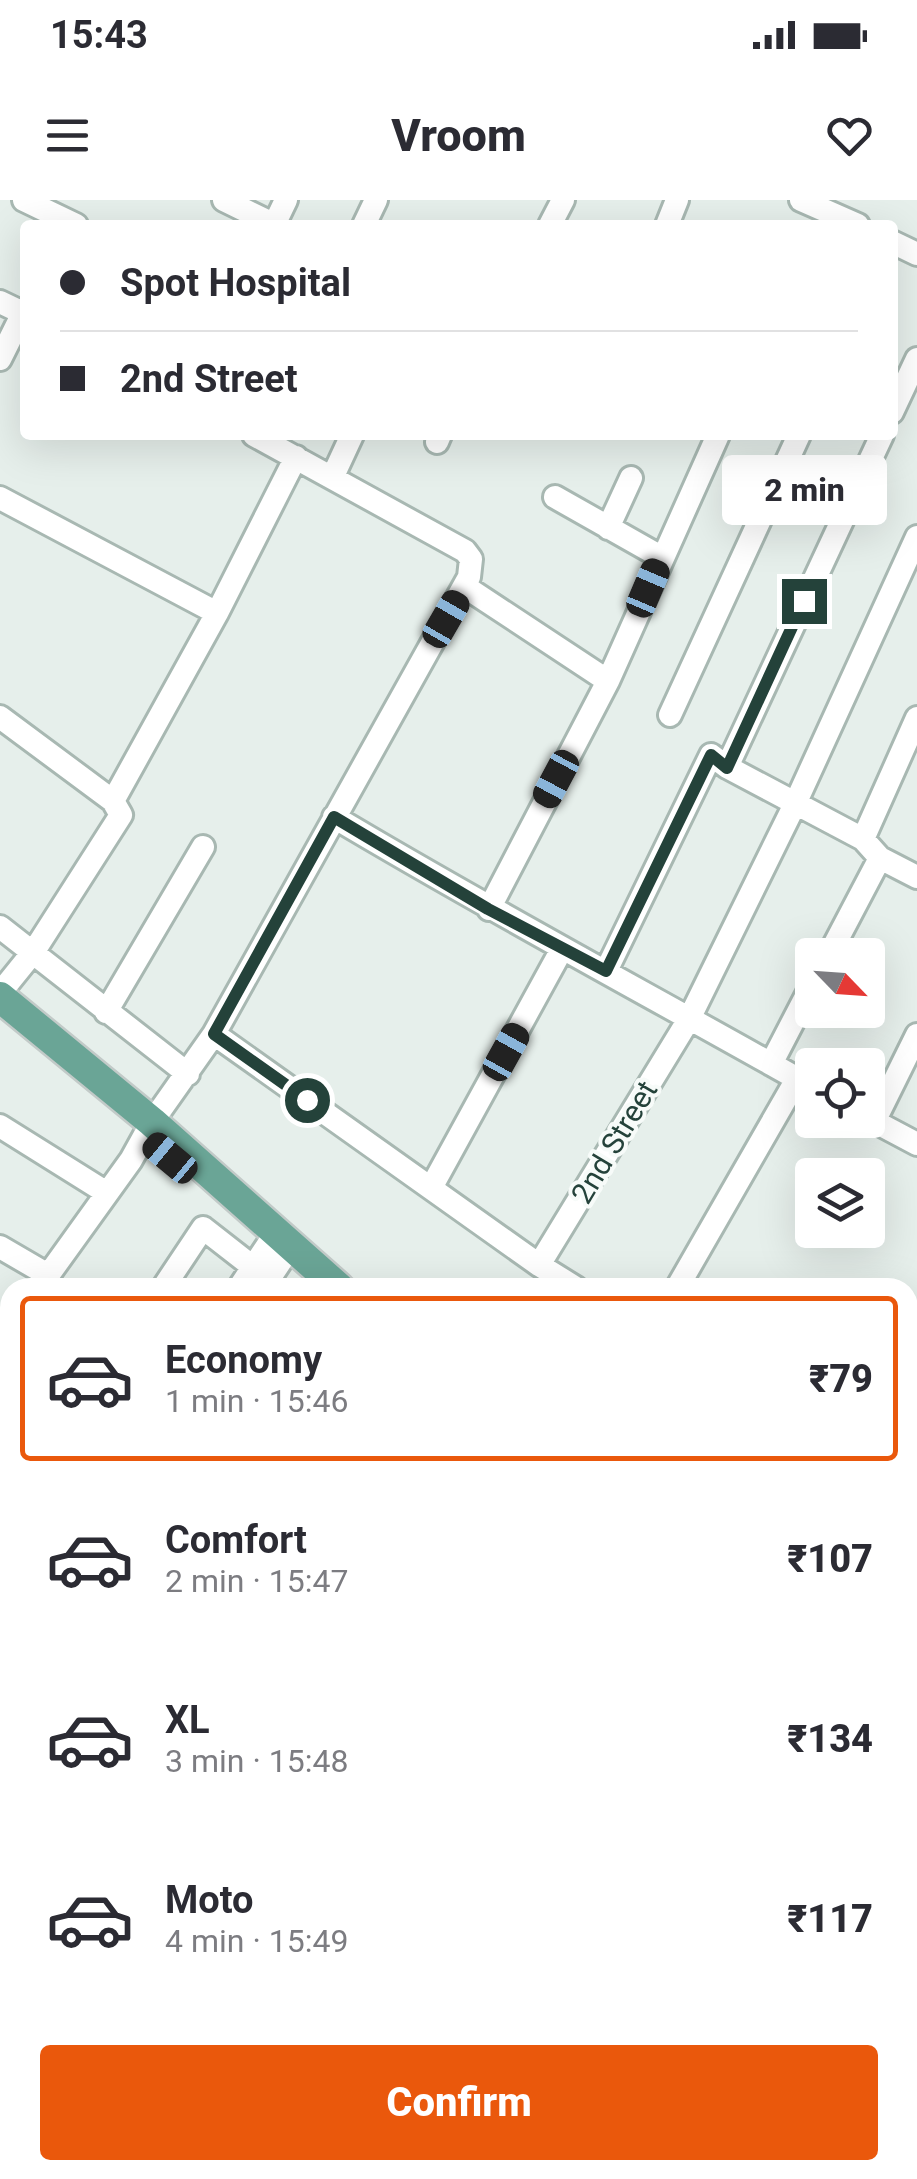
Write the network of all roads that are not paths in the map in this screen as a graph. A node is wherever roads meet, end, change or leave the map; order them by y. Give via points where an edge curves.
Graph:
1 (24, 200) edge
2 (224, 200) edge
3 (801, 200) edge
4 (821, 217) edge
5 (70, 218) edge
6 (265, 220) edge
7 (20, 320) edge
8 (0, 359) edge
9 (914, 375) edge
10 (898, 402) edge
11 (264, 440) edge
12 (350, 440) edge
13 (716, 440) edge
14 (797, 440) edge
15 (880, 440) edge
16 (296, 457) junction
17 (333, 476) junction
18 (631, 478) dead end
19 (555, 497) dead end
20 (0, 498) edge
21 (608, 528) junction
22 (917, 537) edge
23 (661, 557) junction
24 (464, 586) junction
25 (217, 613) junction
26 (608, 681) junction
27 (670, 715) dead end
28 (0, 716) edge
29 (917, 718) edge
30 (719, 761) junction
31 (113, 802) junction
32 (794, 804) junction
33 (334, 817) junction
34 (863, 839) junction
35 (203, 847) dead end
36 (880, 858) junction
37 (917, 877) edge
38 (488, 909) junction
39 (0, 927) edge
40 (837, 938) edge
41 (562, 949) junction
42 (34, 951) junction
43 (606, 971) junction
44 (0, 995) edge
45 (106, 1012) junction
46 (795, 1018) edge
47 (689, 1019) junction
48 (0, 1020) edge
49 (214, 1034) junction
50 (917, 1035) edge
51 (771, 1064) junction
52 (188, 1074) junction
53 (795, 1077) edge
54 (885, 1093) edge
55 (795, 1099) edge
56 (0, 1126) edge
57 (885, 1128) edge
58 (148, 1130) junction
59 (917, 1144) edge
60 (430, 1188) junction
61 (107, 1193) junction
62 (0, 1247) edge
63 (267, 1263) edge
64 (539, 1265) junction
65 (40, 1278) edge
66 (46, 1278) edge
67 (170, 1278) edge
68 (298, 1278) edge
69 (327, 1278) edge
70 (560, 1278) edge
71 (682, 1278) edge

1 - 5 street
2 - 6 street
3 - 4 street
7 - 8 street
9 - 10 street
11 - 16 street
12 - 17 street
13 - 23 street
14 - 27 street
15 - 30 street
16 - 17 street
16 - 25 street
17 - 24 street via 465,550 471,568
18 - 21 street
19 - 21 street
20 - 25 street
21 - 23 street
22 - 32 street, 2nd Street
23 - 26 street
24 - 26 street
24 - 33 street
25 - 31 street
26 - 38 street
28 - 31 street
29 - 34 street
30 - 32 street
30 - 43 street
31 - 42 street via 121,816
32 - 34 street
32 - 47 street, 2nd Street
33 - 38 street
33 - 49 street
34 - 36 street
35 - 45 street
36 - 37 street
36 - 40 street
38 - 41 street
39 - 42 street
41 - 43 street
41 - 60 street
42 - 44 street
42 - 45 street
43 - 47 street
44 - 58 main road
45 - 52 street
46 - 51 street
47 - 51 street
47 - 64 street, 2nd Street
48 - 58 main road
49 - 52 street
49 - 60 street
50 - 54 street
51 - 53 street
52 - 58 street
55 - 71 street
56 - 61 street
57 - 59 street
58 - 61 street
58 - 63 main road
58 - 69 main road
60 - 64 street
61 - 66 street
62 - 65 street
63 - 67 street via 203,1228
63 - 68 main road
64 - 70 street

